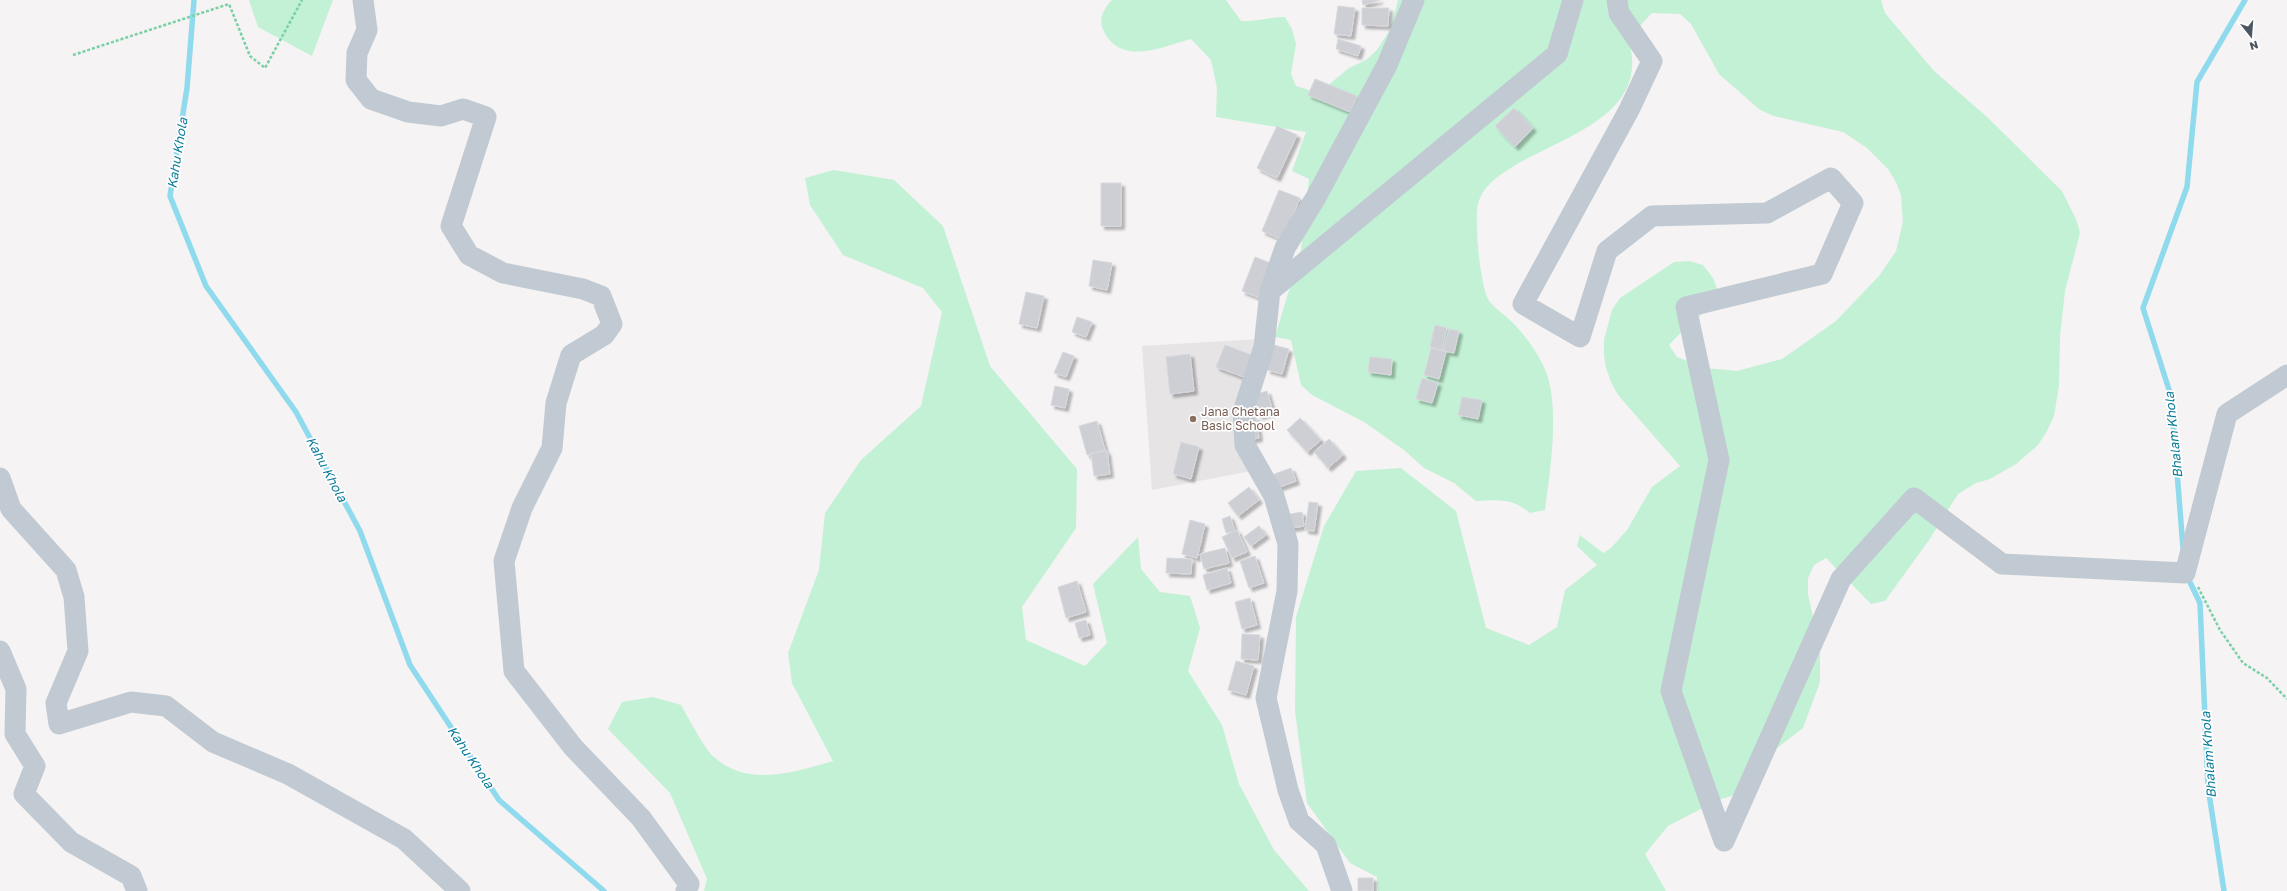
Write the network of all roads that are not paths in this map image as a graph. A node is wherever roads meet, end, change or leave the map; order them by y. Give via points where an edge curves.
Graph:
1 (363, 0) edge
2 (1414, 0) edge
3 (1573, 0) edge
4 (1618, 0) edge
5 (1270, 291) junction
6 (2287, 375) edge
7 (0, 478) edge
8 (0, 650) edge
9 (688, 888) edge
10 (137, 891) edge
11 (460, 891) edge
12 (1342, 891) edge

1 - 9 street via 367,30 356,53 356,80 371,99 408,112 441,116 463,109 486,117 451,226 469,255 503,273 583,289 601,296 608,311 612,324 604,336 571,355 556,403 552,448 522,508 504,561 514,671 573,747 641,818
2 - 5 street via 1387,65 1315,199 1285,248
3 - 5 street via 1557,54
4 - 6 street via 1619,13 1652,61 1524,304 1580,337 1606,252 1652,216 1767,213 1832,178 1853,203 1822,274 1686,307 1719,460 1670,691 1724,841 1841,579 1914,498 2002,564 2185,573 2226,414
5 - 12 street via 1264,347 1243,412 1245,445 1274,496 1288,544 1287,591 1266,698 1288,790 1299,821 1326,845
7 - 11 street via 11,509 66,570 74,597 78,651 56,703 59,724 131,702 166,706 212,742 288,774 404,839
8 - 10 street via 16,690 15,734 35,766 24,794 71,842 131,876

